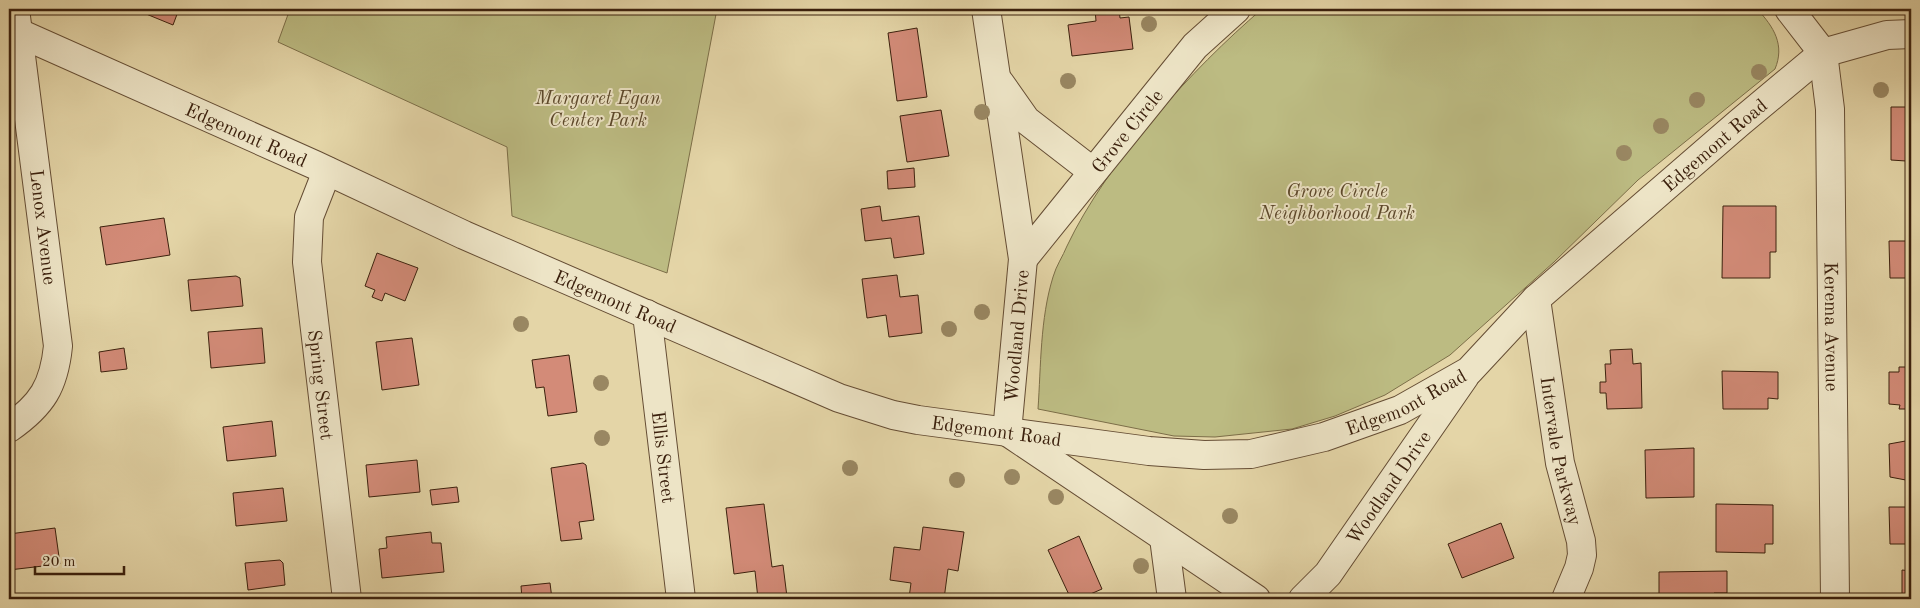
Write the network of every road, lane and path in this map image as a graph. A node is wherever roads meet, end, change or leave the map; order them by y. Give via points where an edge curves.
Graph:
1 (986, 9) edge
2 (1236, 9) edge
3 (1789, 9) edge
4 (17, 21) edge
5 (1911, 34) edge
6 (1824, 53) junction
7 (997, 78) junction
8 (327, 171) junction
9 (1092, 171) junction
10 (1023, 259) junction
11 (1536, 300) junction
12 (647, 314) junction
13 (1469, 371) junction
14 (9, 428) edge
15 (1007, 432) junction
16 (1164, 538) junction
17 (347, 599) edge
18 (682, 599) edge
19 (1172, 599) edge
20 (1256, 599) edge
21 (1303, 599) edge
22 (1566, 599) edge
23 (1835, 599) edge

1 - 7 street, Woodland Drive
2 - 9 street, Grove Circle via 1195,46
3 - 6 street
4 - 8 street, Edgemont Road
4 - 14 street, Lenox Avenue via 58,346 53,377 40,402
5 - 6 street, Edgemont Road via 1887,35
6 - 11 street, Edgemont Road
6 - 23 street, Kerema Avenue via 1830,109
7 - 9 street via 1026,120
7 - 10 street, Woodland Drive
8 - 12 street, Edgemont Road via 464,235
8 - 17 street, Spring Street via 310,217 307,262
9 - 10 street, Grove Circle
10 - 15 street, Woodland Drive
11 - 13 street, Edgemont Road
11 - 22 street, Intervale Parkway via 1560,463 1582,541 1579,568
12 - 15 street, Edgemont Road via 839,398 918,420
12 - 18 street, Ellis Street
13 - 15 street, Edgemont Road via 1400,410 1324,437 1252,454 1149,452
13 - 21 street, Woodland Drive via 1328,574
15 - 16 street
16 - 19 street
16 - 20 street

